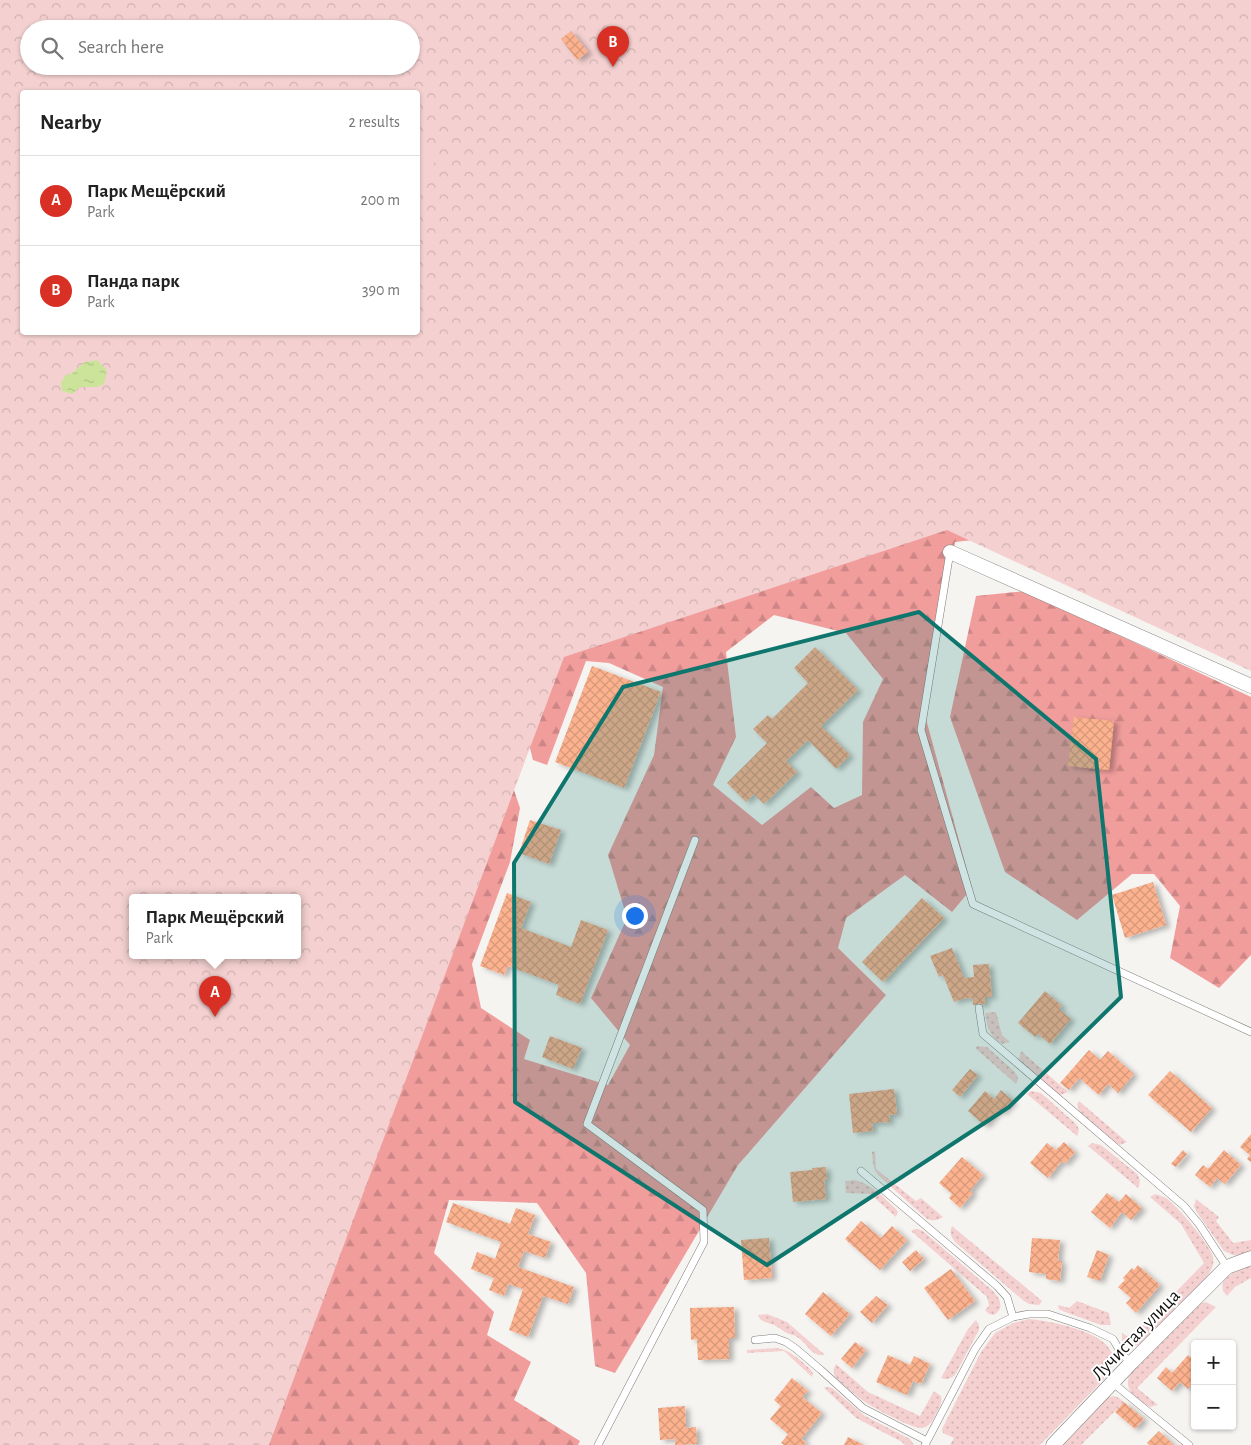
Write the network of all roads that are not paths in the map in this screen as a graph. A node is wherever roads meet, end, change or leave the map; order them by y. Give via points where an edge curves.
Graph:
1 (950, 552) joint
2 (1251, 686) edge
3 (695, 840) dead end
4 (979, 1008) dead end
5 (1251, 1032) edge
6 (861, 1171) dead end
7 (1251, 1258) edge
8 (1228, 1267) junction
9 (1013, 1317) junction
10 (755, 1340) dead end
11 (1130, 1363) junction
12 (1113, 1383) junction
13 (926, 1443) edge
14 (598, 1445) edge
15 (1053, 1445) edge
16 (1189, 1445) edge

1 - 2 street
1 - 5 lane via 921,730 973,904
3 - 14 lane via 588,1124 703,1210 704,1242
4 - 8 lane via 983,1034 1184,1206
6 - 9 lane via 997,1286 1006,1297
7 - 8 street, Лучистая улица
8 - 11 street, Лучистая улица
9 - 11 lane via 1048,1314 1090,1328 1113,1339
9 - 13 lane via 989,1329 975,1349
10 - 13 lane via 775,1338 786,1342 862,1408
11 - 12 street, Лучистая улица
12 - 15 street, Лучистая улица
12 - 16 lane

